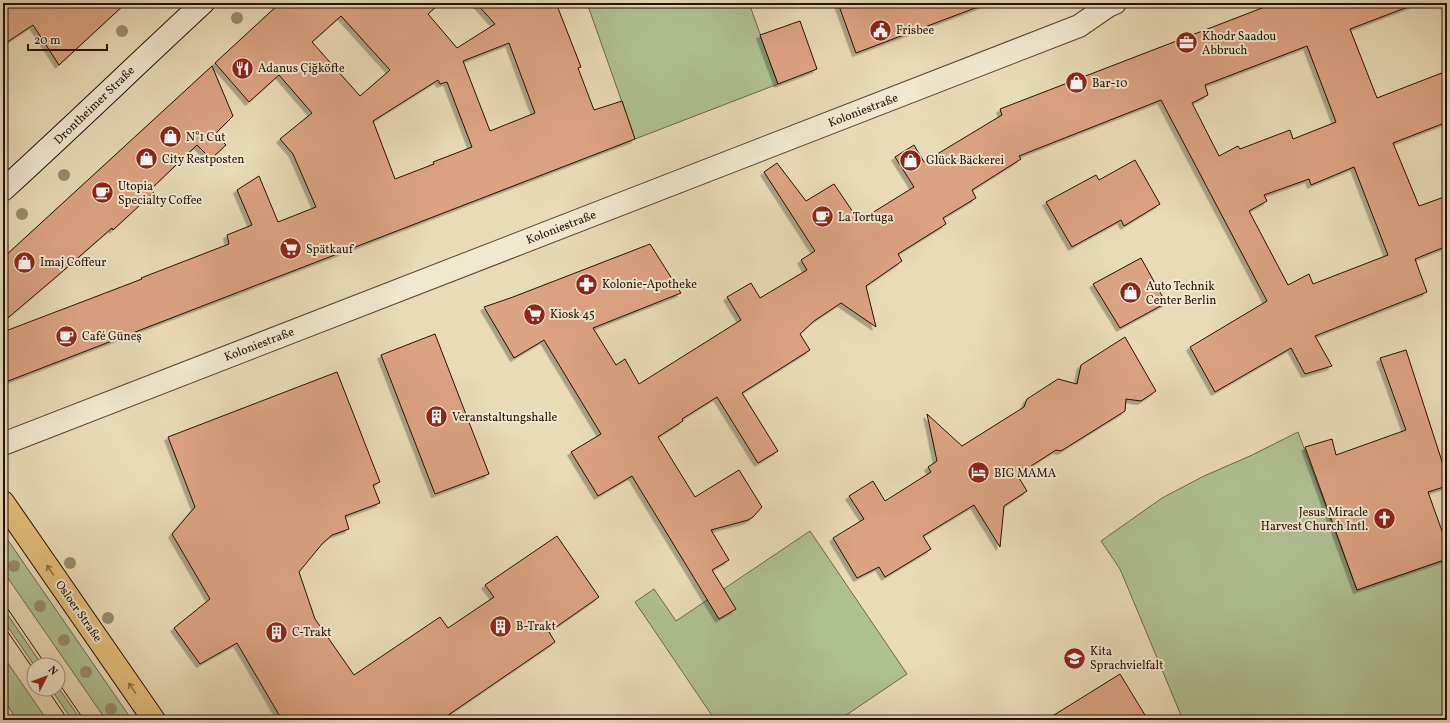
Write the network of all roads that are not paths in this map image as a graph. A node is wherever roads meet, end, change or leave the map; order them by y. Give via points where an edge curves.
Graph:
1 (203, 3) edge
2 (1115, 3) edge
3 (3, 190) edge
4 (3, 444) edge
5 (3, 502) edge
6 (154, 720) edge

1 - 3 street, Drontheimer Straße
2 - 4 street, Koloniestraße via 1079,26
6 -> 5 main road, Osloer Straße

